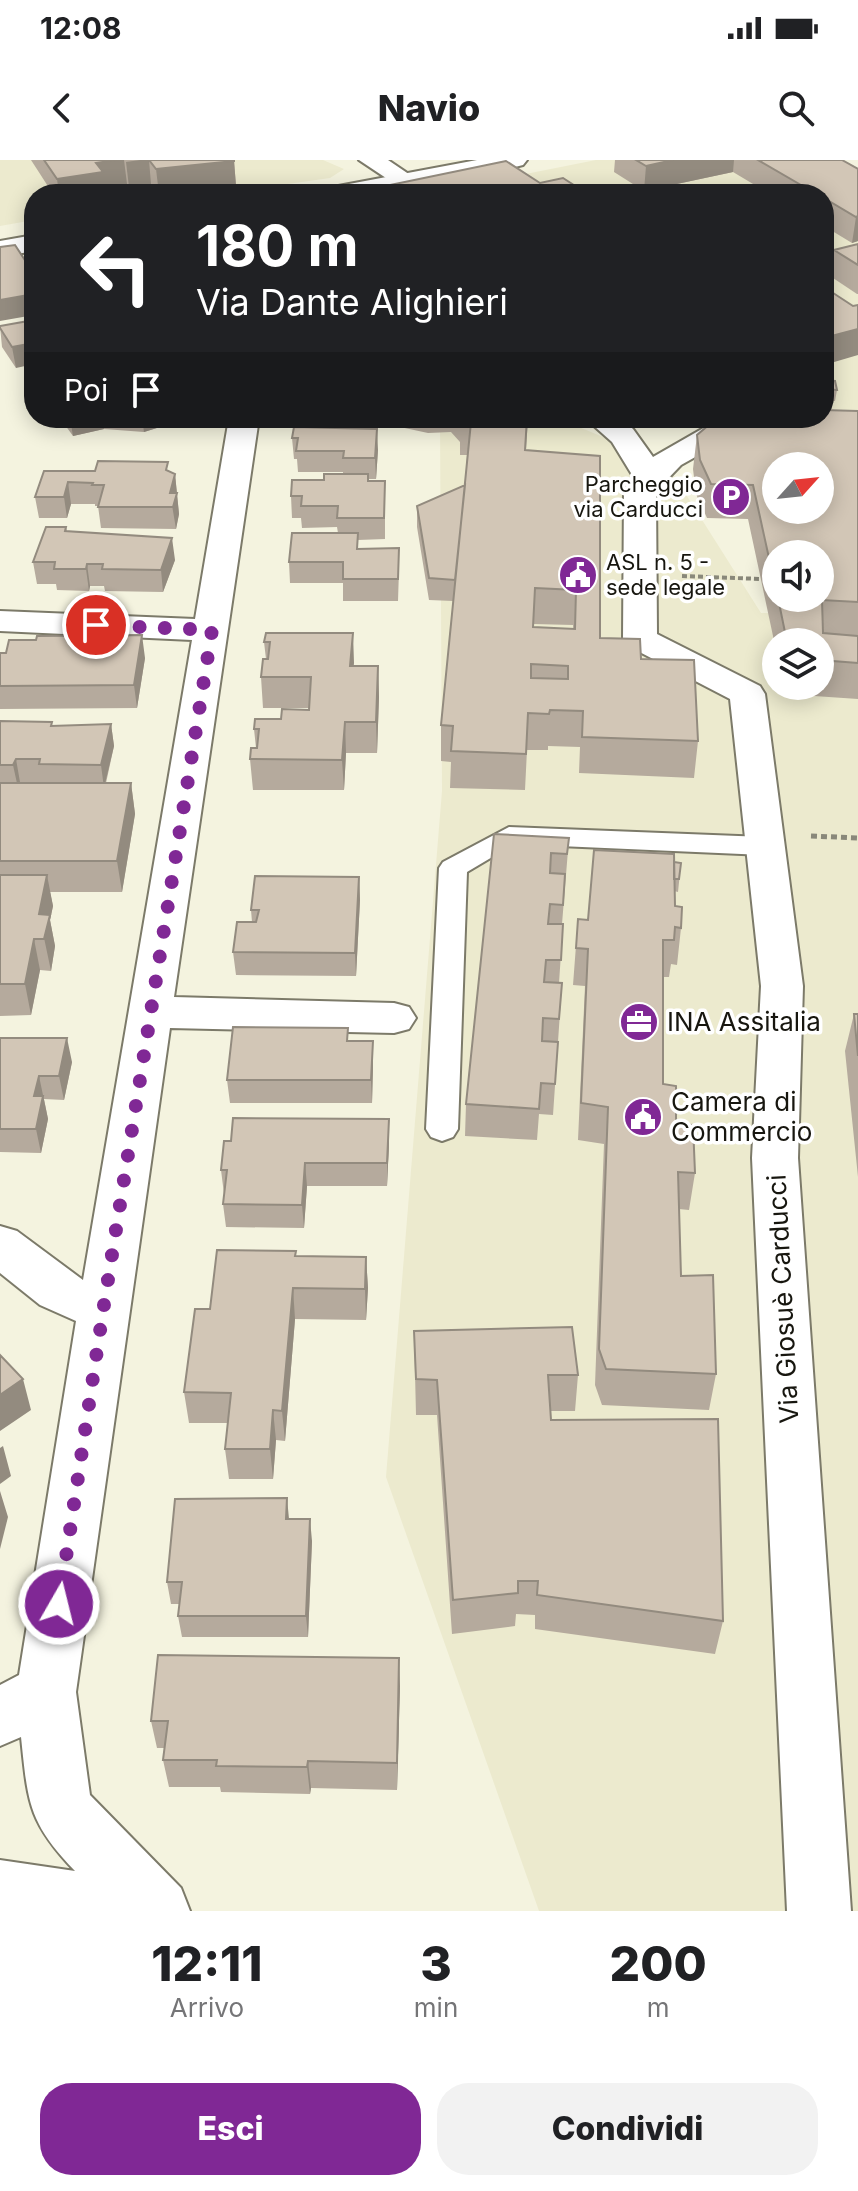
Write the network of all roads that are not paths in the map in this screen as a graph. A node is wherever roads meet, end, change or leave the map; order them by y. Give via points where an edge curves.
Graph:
1 (371, 160) edge
2 (515, 160) edge
3 (434, 167) edge
4 (407, 181) junction
5 (390, 184) edge
6 (24, 245) edge
7 (0, 249) edge
8 (242, 428) edge
9 (616, 428) edge
10 (723, 428) edge
11 (648, 476) junction
12 (0, 621) edge
13 (212, 630) junction
14 (764, 846) junction
15 (151, 1012) junction
16 (394, 1018) dead end
17 (442, 1129) dead end
18 (0, 1245) edge
19 (103, 1311) junction
20 (23, 1705) edge
21 (0, 1892) edge
22 (127, 1911) edge
23 (158, 1911) edge
24 (819, 1911) edge

1 - 4 street
2 - 3 street
3 - 4 street
4 - 5 street
6 - 7 street
8 - 13 street
9 - 11 street
10 - 11 street
11 - 14 street, Via Giosuè Carducci via 640,491 640,639 747,694
12 - 13 street
13 - 15 street
14 - 17 lane via 509,835 453,868
14 - 24 street, Via Giosuè Carducci via 782,986 775,1158
15 - 16 street
15 - 19 street
18 - 19 street via 58,1291
19 - 20 street
20 - 23 street via 63,1810
21 - 22 street

